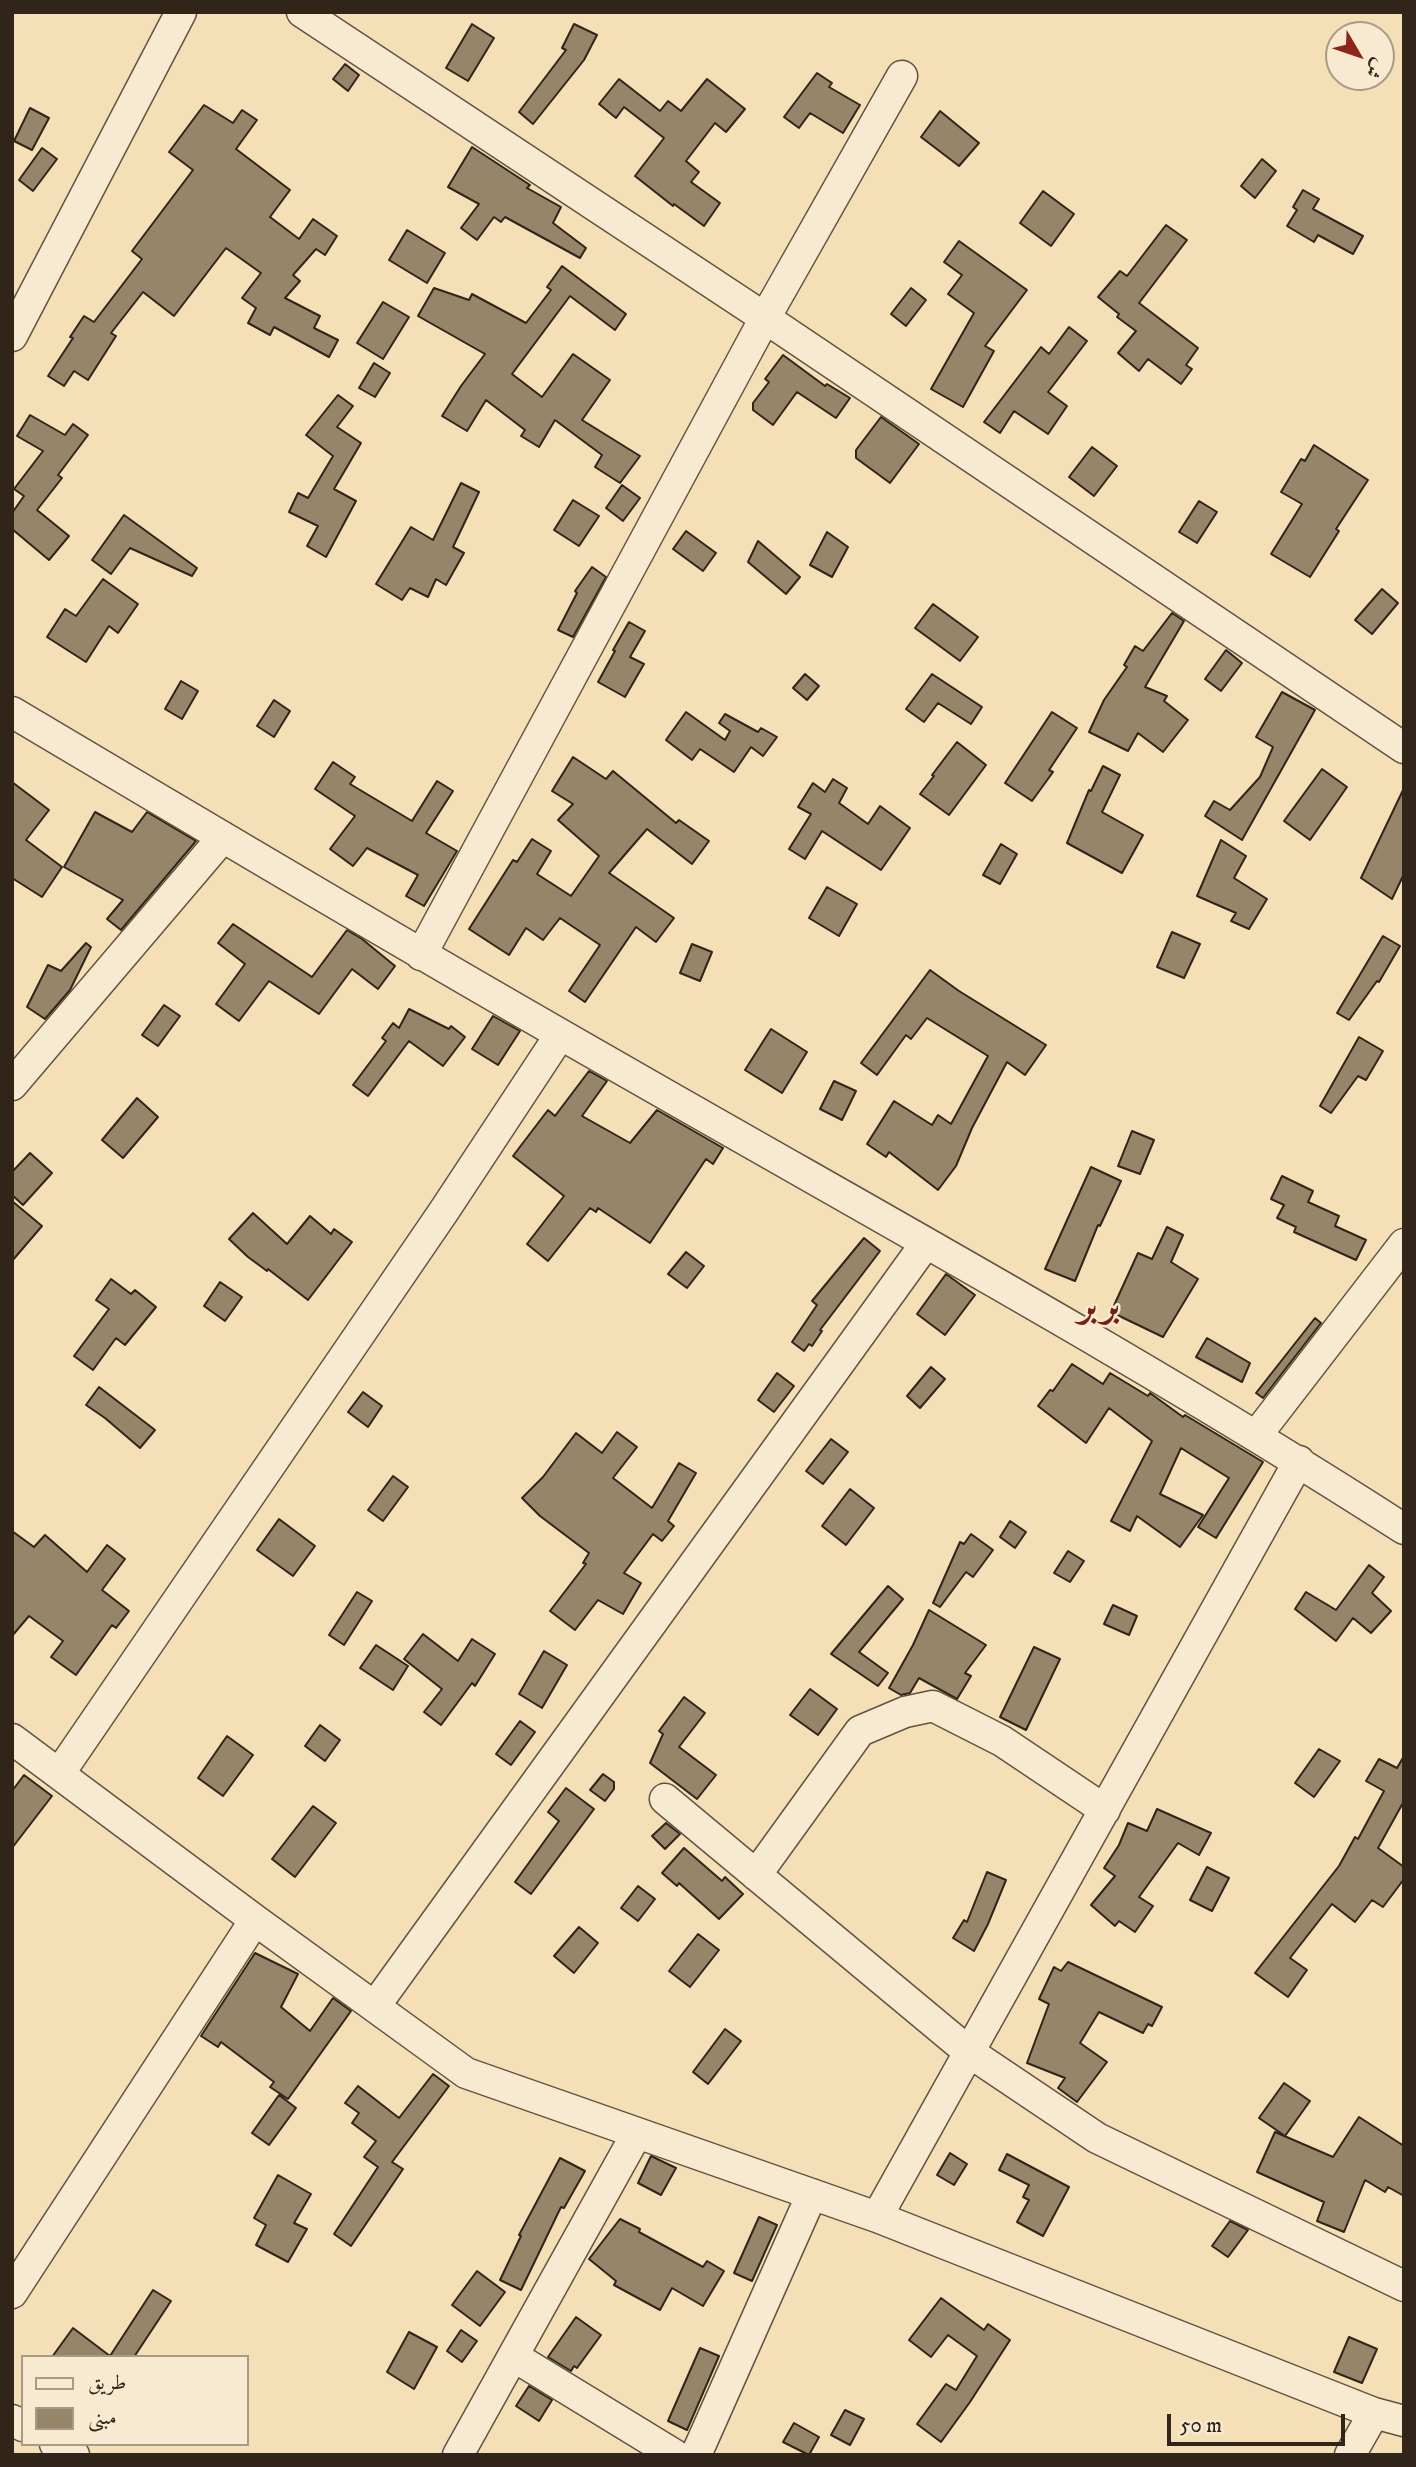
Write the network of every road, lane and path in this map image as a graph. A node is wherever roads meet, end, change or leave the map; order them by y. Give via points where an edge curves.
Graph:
1 (181, 12) edge
2 (302, 12) edge
3 (902, 76) dead end
4 (765, 318) junction
5 (12, 336) edge
6 (12, 712) edge
7 (1404, 748) edge
8 (223, 837) junction
9 (421, 955) junction
10 (560, 1035) junction
11 (12, 1085) edge
12 (926, 1244) junction
13 (1404, 1244) edge
14 (1255, 1436) junction
15 (1299, 1461) junction
16 (1404, 1529) edge
17 (12, 1739) edge
18 (59, 1774) junction
19 (665, 1799) dead end
20 (1105, 1810) junction
21 (756, 1875) junction
22 (255, 1920) junction
23 (374, 2006) junction
24 (969, 2052) junction
25 (637, 2133) junction
26 (812, 2194) junction
27 (877, 2217) junction
28 (1404, 2286) edge
29 (12, 2293) edge
30 (513, 2356) junction
31 (1374, 2413) junction
32 (1404, 2421) edge
33 (58, 2446) edge
34 (74, 2455) edge
35 (458, 2455) edge
36 (675, 2455) edge
37 (696, 2455) edge
38 (1350, 2455) edge

1 - 5 street
2 - 4 street
3 - 4 street
4 - 7 street
4 - 9 street
6 - 8 street
8 - 9 street
8 - 11 street
9 - 10 street
10 - 12 street
10 - 18 street
12 - 14 street
12 - 23 street
13 - 14 street
14 - 15 street
15 - 16 street
15 - 20 street
17 - 18 street
18 - 22 street
19 - 21 street
20 - 21 street via 1002,1741 933,1706 860,1731
20 - 24 street
21 - 24 street
22 - 23 street
22 - 29 street
23 - 25 street via 466,2073
24 - 27 street
24 - 28 street via 1097,2138
25 - 26 street
25 - 30 street
26 - 27 street
26 - 37 street
27 - 31 street
30 - 35 street
30 - 36 street
31 - 32 street
31 - 38 street
33 - 34 street

